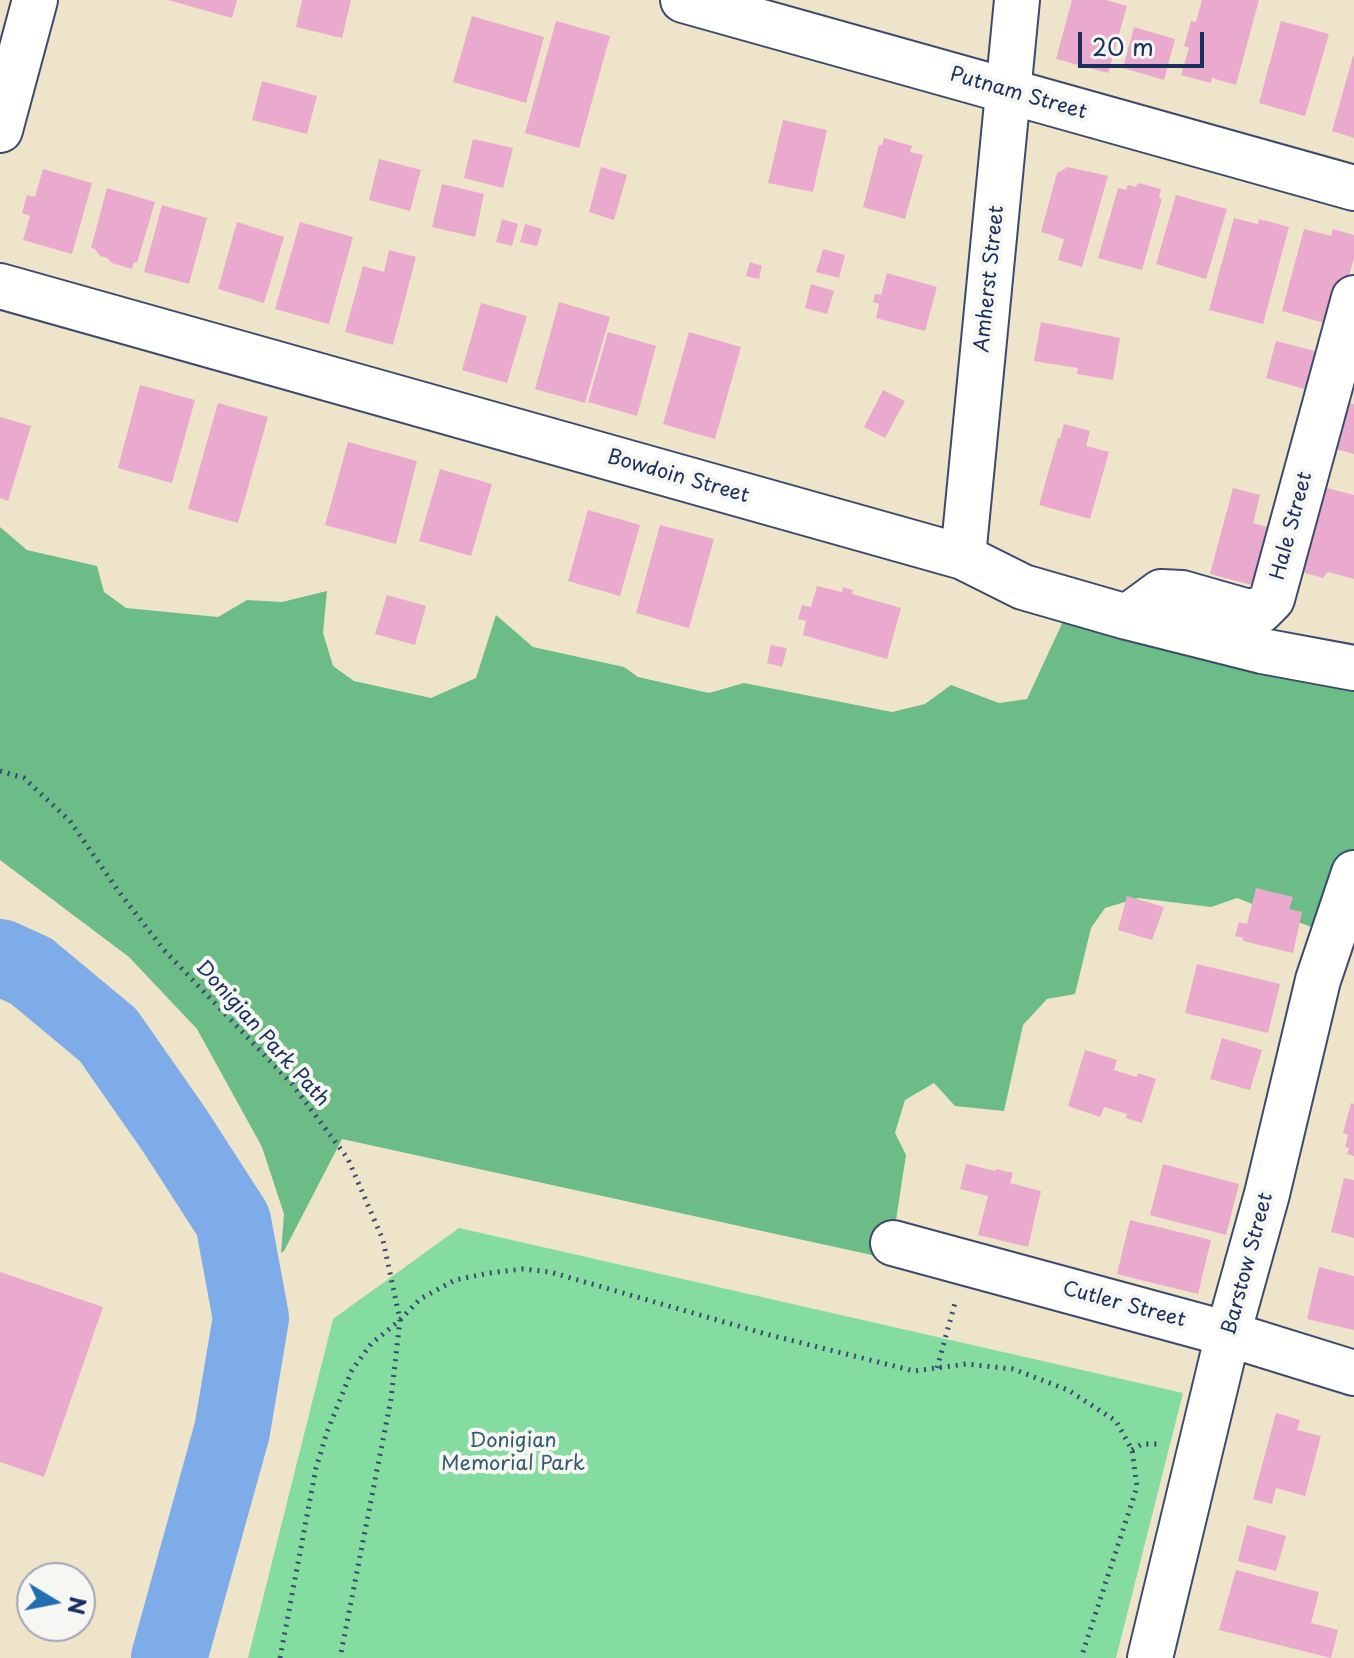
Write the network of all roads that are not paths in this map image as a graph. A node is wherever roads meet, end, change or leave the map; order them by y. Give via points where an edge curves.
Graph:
1 (35, 0) edge
2 (683, 0) edge
3 (1017, 0) edge
4 (1009, 92) junction
5 (0, 130) edge
6 (1354, 188) edge
7 (0, 286) edge
8 (1354, 298) edge
9 (963, 557) junction
10 (1127, 617) junction
11 (1354, 668) edge
12 (1354, 873) edge
13 (893, 1243) dead end
14 (1228, 1334) junction
15 (1354, 1373) edge
16 (1150, 1658) edge

1 - 5 street
2 - 4 street, Putnam Street
3 - 4 street, Amherst Street
4 - 6 street, Putnam Street
4 - 9 street, Amherst Street
7 - 9 street, Bowdoin Street
8 - 10 street, Hale Street via 1272,599 1260,611 1245,611 1161,592
9 - 10 street, Bowdoin Street via 1023,587
10 - 11 street, Bowdoin Street
12 - 14 street, Barstow Street via 1318,980
13 - 14 street, Cutler Street
14 - 15 street, Cutler Street
14 - 16 street, Barstow Street

